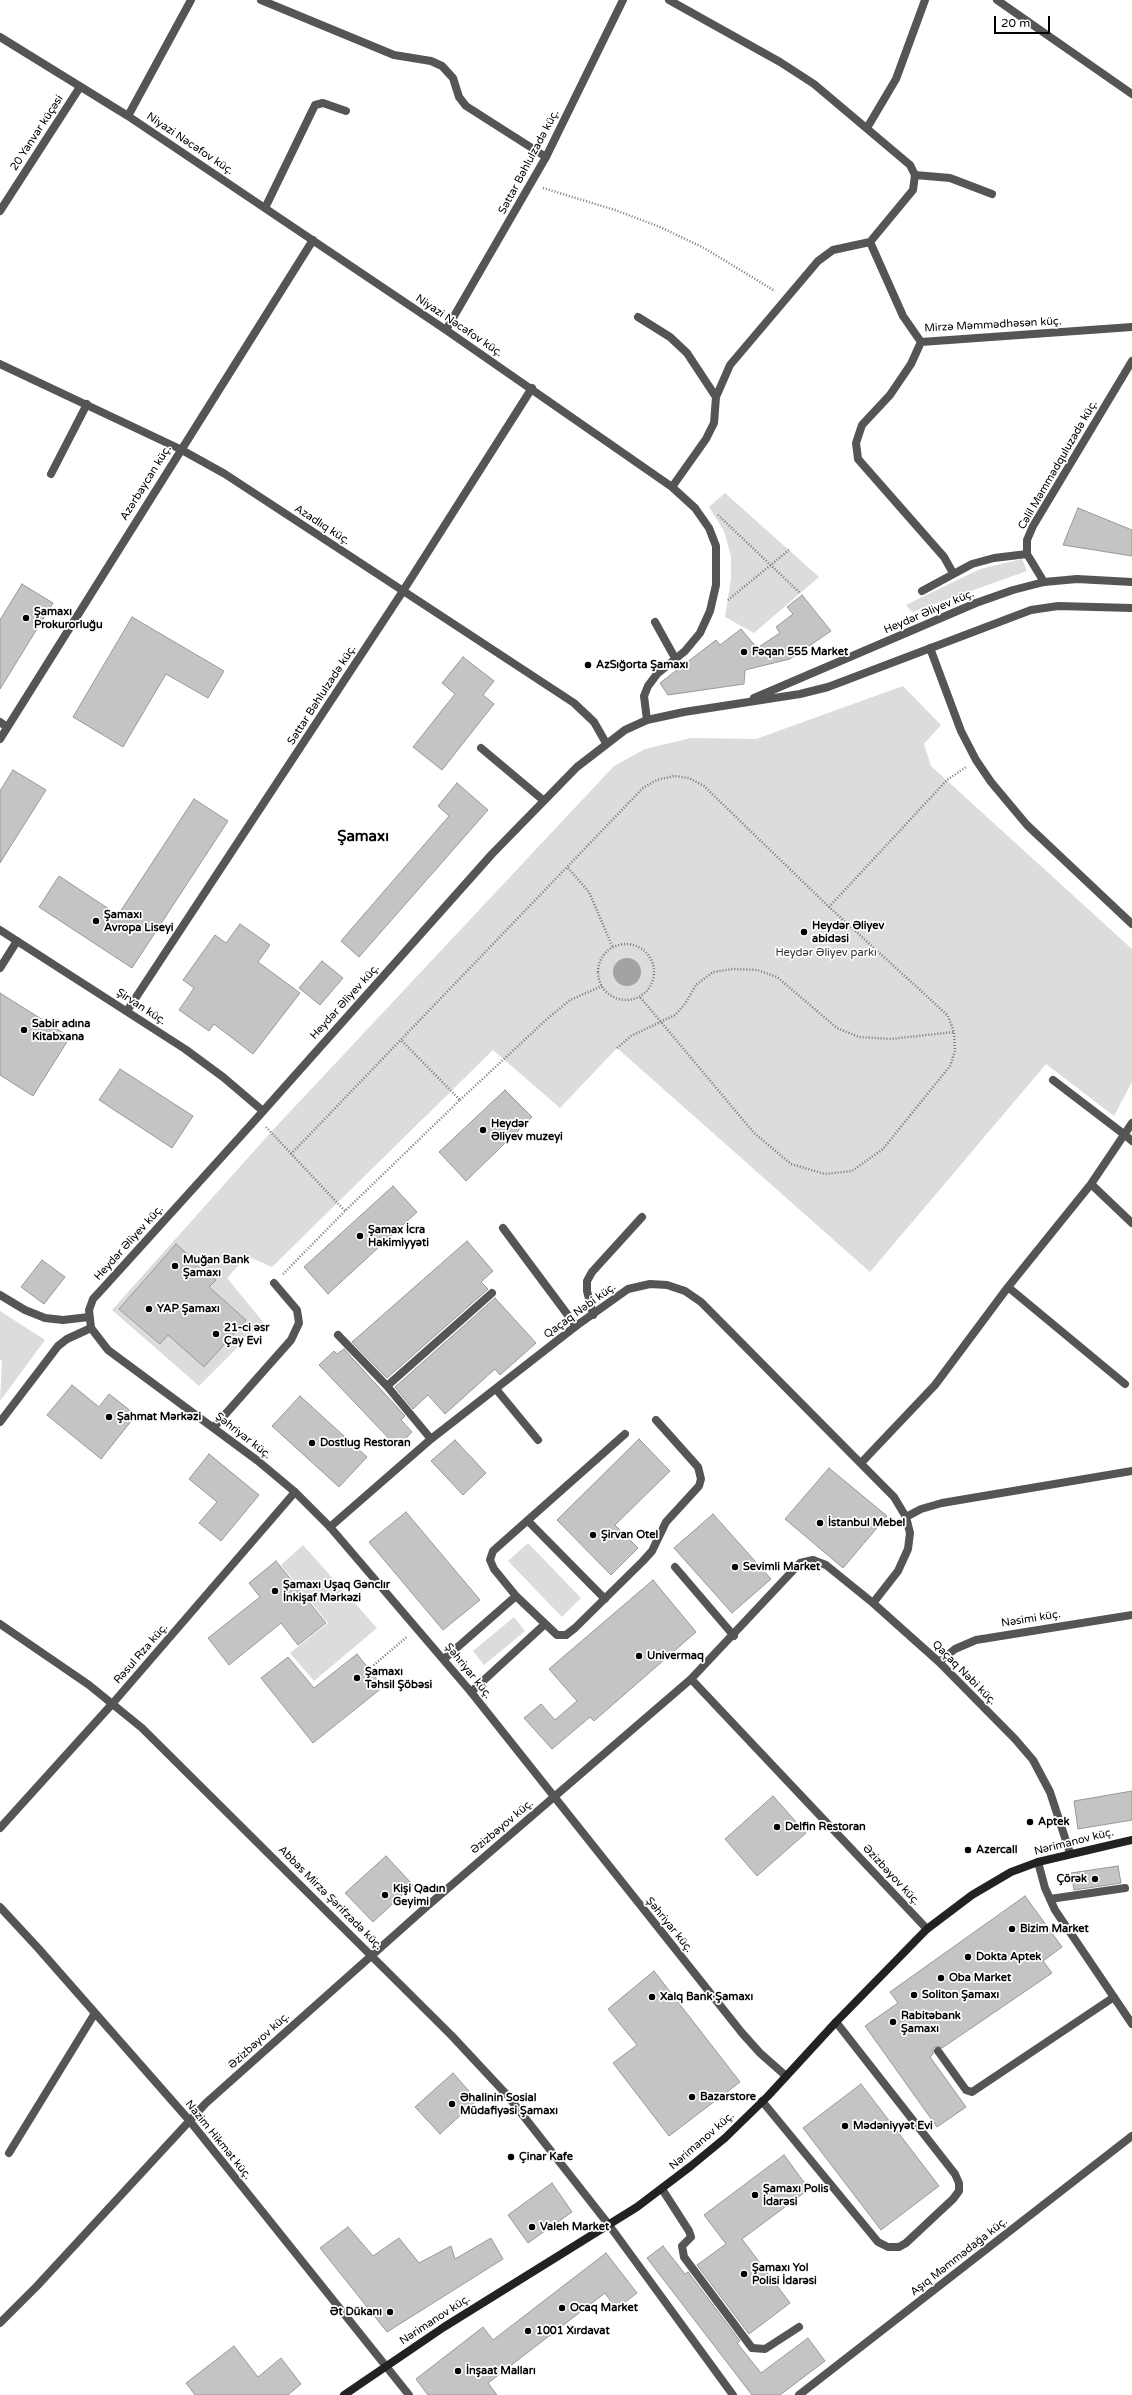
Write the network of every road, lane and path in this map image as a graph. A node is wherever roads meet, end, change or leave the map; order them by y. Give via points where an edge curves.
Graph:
1 (191, 0) edge
2 (261, 0) edge
3 (623, 0) edge
4 (669, 0) edge
5 (925, 0) edge
6 (997, 0) edge
7 (0, 37) edge
8 (80, 87) junction
9 (1132, 94) edge
10 (346, 111) dead end
11 (128, 116) junction
12 (867, 128) junction
13 (546, 157) junction
14 (915, 175) junction
15 (531, 184) junction
16 (992, 194) dead end
17 (266, 208) junction
18 (0, 211) edge
19 (313, 240) junction
20 (870, 242) junction
21 (786, 298) junction
22 (638, 317) dead end
23 (1132, 327) edge
24 (446, 330) junction
25 (921, 342) junction
26 (1132, 361) edge
27 (0, 364) edge
28 (532, 388) junction
29 (716, 397) junction
30 (87, 404) junction
31 (180, 449) junction
32 (51, 474) dead end
33 (672, 487) junction
34 (715, 512) dead end
35 (789, 550) dead end
36 (1027, 554) junction
37 (770, 566) junction
38 (953, 573) junction
39 (1044, 582) junction
40 (1132, 582) edge
41 (922, 591) dead end
42 (403, 592) junction
43 (800, 593) dead end
44 (728, 600) dead end
45 (1132, 608) edge
46 (655, 622) dead end
47 (930, 648) junction
48 (675, 658) junction
49 (743, 703) junction
50 (647, 720) junction
51 (4, 725) edge
52 (0, 739) edge
53 (606, 743) junction
54 (481, 748) dead end
55 (976, 760) junction
56 (543, 800) junction
57 (568, 868) junction
58 (830, 907) junction
59 (1132, 924) edge
60 (0, 930) edge
61 (17, 941) junction
62 (613, 948) junction
63 (0, 968) edge
64 (602, 986) junction
65 (640, 997) junction
66 (127, 1011) junction
67 (661, 1022) junction
68 (954, 1032) junction
69 (401, 1040) junction
70 (617, 1048) dead end
71 (1053, 1080) dead end
72 (460, 1100) junction
73 (263, 1111) junction
74 (257, 1118) junction
75 (1132, 1123) edge
76 (1125, 1135) junction
77 (1132, 1141) edge
78 (291, 1154) junction
79 (1091, 1184) junction
80 (345, 1211) junction
81 (642, 1217) dead end
82 (1132, 1223) edge
83 (503, 1228) dead end
84 (274, 1283) joint
85 (1008, 1287) junction
86 (492, 1293) dead end
87 (0, 1295) edge
88 (593, 1315) junction
89 (90, 1323) junction
90 (576, 1326) junction
91 (338, 1335) dead end
92 (1125, 1384) dead end
93 (387, 1386) junction
94 (496, 1389) junction
95 (656, 1420) dead end
96 (0, 1422) edge
97 (214, 1427) junction
98 (625, 1434) dead end
99 (431, 1439) junction
100 (538, 1440) dead end
101 (861, 1463) junction
102 (1132, 1471) edge
103 (295, 1492) junction
104 (906, 1516) junction
105 (528, 1521) junction
106 (330, 1527) junction
107 (675, 1567) dead end
108 (516, 1596) junction
109 (605, 1599) junction
110 (873, 1603) junction
111 (1132, 1615) edge
112 (0, 1624) edge
113 (544, 1624) junction
114 (418, 1628) junction
115 (734, 1636) junction
116 (444, 1659) junction
117 (939, 1662) junction
118 (369, 1668) dead end
119 (691, 1679) junction
120 (471, 1692) junction
121 (113, 1703) junction
122 (554, 1798) junction
123 (0, 1828) edge
124 (1132, 1840) edge
125 (1070, 1853) junction
126 (1038, 1862) junction
127 (1125, 1888) dead end
128 (1050, 1899) junction
129 (0, 1907) edge
130 (926, 1929) junction
131 (372, 1956) junction
132 (1114, 1997) junction
133 (95, 2013) junction
134 (836, 2022) junction
135 (1132, 2024) edge
136 (938, 2051) dead end
137 (786, 2076) junction
138 (762, 2101) junction
139 (189, 2120) junction
140 (1132, 2136) edge
141 (9, 2153) dead end
142 (662, 2189) junction
143 (609, 2225) junction
144 (0, 2323) edge
145 (798, 2327) dead end
146 (385, 2366) junction
147 (344, 2395) edge
148 (409, 2395) edge
149 (733, 2395) edge
150 (799, 2395) edge

1 - 11 street
2 - 13 street via 394,55 431,61 442,66 453,78 459,97 466,106
3 - 13 street, Səttar Bəhlulzadə küç.
4 - 12 street via 785,66 838,102
5 - 12 street via 896,79
6 - 9 street
7 - 8 street, Niyazi Nəcəfov küç.
8 - 11 street, Niyazi Nəcəfov küç.
8 - 18 street, 20 Yanvar küçəsi
10 - 17 street via 324,103 315,105
11 - 17 street, Niyazi Nəcəfov küç.
12 - 14 street via 910,165
13 - 15 street, Səttar Bəhlulzadə küç.
14 - 16 street via 950,178
14 - 20 street via 913,190 907,200
15 - 21 path via 615,210 660,228 704,248
15 - 24 street, Səttar Bəhlulzadə küç.
17 - 19 street, Niyazi Nəcəfov küç.
19 - 24 street, Niyazi Nəcəfov küç.
19 - 31 street, Azərbaycan küç.
20 - 21 street via 833,250 818,261
20 - 25 street, Mirzə Məmmədhəsən küç. via 904,316
21 - 29 street via 730,364
22 - 29 street via 670,337 687,353
23 - 25 street, Mirzə Məmmədhəsən küç.
24 - 28 street, Niyazi Nəcəfov küç.
25 - 38 street via 911,364 890,395 862,425 856,443 858,459 944,558
26 - 36 street, Cəlil Məmmədquluzadə küç. via 1033,526
27 - 30 street, Azadlıq küç.
28 - 33 street, Niyazi Nəcəfov küç.
28 - 42 street, Səttar Bəhlulzadə küç.
29 - 33 street via 714,423 706,439
30 - 31 street, Azadlıq küç.
30 - 32 street
31 - 42 street, Azadlıq küç. via 225,474
31 - 51 street, Azərbaycan küç.
33 - 48 street, Niyazi Nəcəfov küç. via 695,508 710,528 716,546 717,563 716,585 706,623 694,642
34 - 37 path
35 - 37 path
36 - 38 street via 994,558
36 - 39 street
37 - 43 path
37 - 44 path
38 - 41 street
39 - 40 street, Heydər Əliyev küç. via 1077,579
39 - 49 street, Heydər Əliyev küç. via 976,603
42 - 53 street, Azadlıq küç. via 574,703 594,722
42 - 66 street, Səttar Bəhlulzadə küç.
45 - 47 street via 1058,606 1031,610
46 - 48 street
47 - 49 street via 828,687
47 - 55 street via 961,731
48 - 50 street, Niyazi Nəcəfov küç. via 648,686 644,696
49 - 50 street, Heydər Əliyev küç.
50 - 53 street, Heydər Əliyev küç. via 625,730
51 - 52 street, Azərbaycan küç.
53 - 56 street, Heydər Əliyev küç.
54 - 56 street
55 - 58 path via 947,780
55 - 59 street via 1004,799 1027,825
56 - 73 street, Heydər Əliyev küç.
57 - 58 path via 643,788 657,780 674,776 689,778 704,786
57 - 62 path via 589,892
57 - 69 path
58 - 68 path via 948,1016
60 - 61 street, Şirvan küç.
61 - 63 street
61 - 66 street, Şirvan küç.
62 - 64 path via 604,955 599,965 598,976
62 - 65 path via 623,944 634,945 651,959 653,980 648,990
64 - 65 path via 608,994 618,1000
64 - 72 path via 570,1000 547,1018
65 - 67 path
66 - 73 street, Şirvan küç. via 223,1077
67 - 68 path via 675,1015 696,985 713,972 733,969 757,970 777,978 838,1028 859,1037 891,1039
67 - 68 path via 754,1133 791,1164 825,1174 852,1171 883,1149 950,1066 955,1051
67 - 70 path via 631,1036
69 - 72 path
69 - 78 path
71 - 76 street
72 - 80 path
73 - 74 street, Heydər Əliyev küç.
74 - 78 path
74 - 89 street, Heydər Əliyev küç. via 93,1299
75 - 76 street
76 - 77 street
76 - 79 street
78 - 80 path
79 - 82 street
79 - 85 street
80 - 84 path
81 - 88 street via 592,1272 587,1282
83 - 90 street
84 - 97 street via 297,1310 299,1323 290,1340
85 - 92 street
85 - 101 street via 935,1385
86 - 93 street
87 - 89 street via 45,1318
88 - 90 street, Qaçaq Nəbi küç.
88 - 101 street, Qaçaq Nəbi küç. via 628,1289 650,1284 667,1285 685,1291 701,1302
89 - 96 street via 58,1346
89 - 97 street, Şəhriyar küç. via 108,1350
90 - 94 street, Qaçaq Nəbi küç.
91 - 93 street
93 - 99 street
94 - 99 street, Qaçaq Nəbi küç.
94 - 100 street
95 - 109 street via 698,1467 702,1479 699,1486 666,1522 652,1551
97 - 103 street, Şəhriyar küç.
98 - 105 street
99 - 106 street, Qaçaq Nəbi küç.
101 - 104 street, Qaçaq Nəbi küç. via 894,1497
102 - 104 street via 942,1503
103 - 106 street, Şəhriyar küç.
103 - 121 street, Rəsul Rza küç.
104 - 110 street, Qaçaq Nəbi küç. via 910,1533 908,1549 898,1571
105 - 108 street via 494,1551 490,1560 494,1569
105 - 109 street
106 - 114 street, Şəhriyar küç.
107 - 115 street
108 - 113 street
108 - 116 street
109 - 113 street via 566,1636 557,1635
110 - 115 street, Əzizbəyov küç. via 826,1565 813,1560 800,1563
110 - 117 street, Qaçaq Nəbi küç.
111 - 117 street, Nəsimi küç. via 976,1640 955,1649
112 - 121 street, Abbas Mirzə Şərifzadə küç. via 58,1662
113 - 120 street
114 - 116 street, Şəhriyar küç.
114 - 118 path
115 - 119 street, Əzizbəyov küç.
116 - 120 street, Şəhriyar küç.
117 - 125 street, Qaçaq Nəbi küç. via 1032,1760 1050,1792
119 - 122 street, Əzizbəyov küç.
119 - 130 street, Əzizbəyov küç.
120 - 122 street, Şəhriyar küç.
121 - 123 street, Rəsul Rza küç.
121 - 131 street, Abbas Mirzə Şərifzadə küç. via 142,1728
122 - 131 street, Əzizbəyov küç.
122 - 137 street, Şəhriyar küç. via 742,2033
124 - 125 main road, Nərimanov küç.
125 - 126 main road, Nərimanov küç.
126 - 128 street
126 - 130 main road, Nərimanov küç. via 1011,1872 972,1895
127 - 128 street
128 - 132 street
129 - 133 street, Nazim Hikmət küç.
130 - 134 main road, Nərimanov küç.
131 - 139 street, Əzizbəyov küç. via 249,2063
131 - 143 street, Abbas Mirzə Şərifzadə küç. via 484,2069
132 - 135 street
132 - 136 street via 972,2092 966,2090
133 - 139 street, Nazim Hikmət küç.
133 - 141 street
134 - 137 main road, Nərimanov küç.
134 - 138 street via 955,2174 959,2191 953,2199 906,2243 899,2247 888,2247 878,2242
137 - 138 main road, Nərimanov küç.
138 - 142 main road, Nərimanov küç. via 725,2138
139 - 144 street, Əzizbəyov küç.
139 - 146 street, Nazim Hikmət küç.
140 - 150 street, Aşıq Məmmədağa küç.
142 - 143 main road, Nərimanov küç.
142 - 145 street via 691,2237 682,2246 684,2257 752,2348 765,2349
143 - 146 main road, Nərimanov küç.
143 - 149 street, Abbas Mirzə Şərifzadə küç.
146 - 147 main road, Nərimanov küç.
146 - 148 street, Nazim Hikmət küç.

